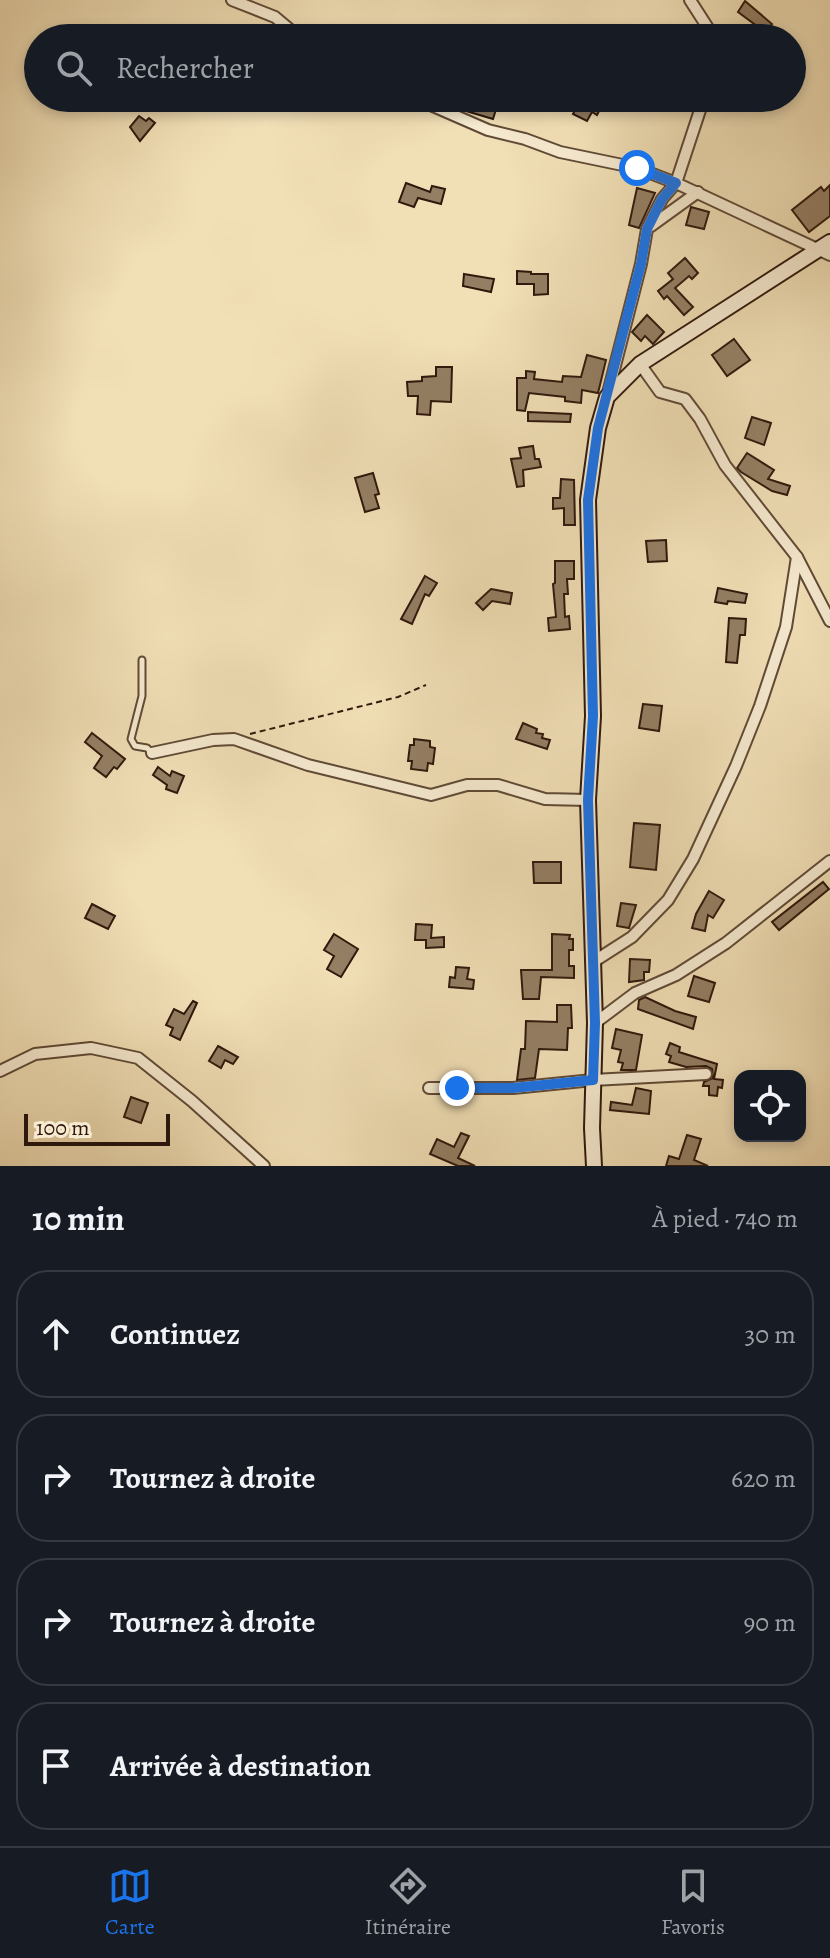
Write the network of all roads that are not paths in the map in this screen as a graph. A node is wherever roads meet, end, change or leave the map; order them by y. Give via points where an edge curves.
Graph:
1 (232, 0) edge
2 (690, 0) edge
3 (283, 24) edge
4 (705, 24) edge
5 (447, 112) edge
6 (699, 112) edge
7 (676, 183) junction
8 (698, 192) junction
9 (647, 229) junction
10 (826, 249) edge
11 (640, 364) junction
12 (607, 397) junction
13 (797, 557) junction
14 (830, 621) edge
15 (142, 660) dead end
16 (152, 753) joint
17 (588, 800) junction
18 (830, 861) edge
19 (593, 962) junction
20 (595, 1023) junction
21 (0, 1071) edge
22 (706, 1074) dead end
23 (593, 1080) junction
24 (429, 1088) dead end
25 (264, 1166) edge
26 (594, 1166) edge

1 - 3 street
2 - 4 street
5 - 7 street via 488,130
6 - 7 street
7 - 8 street
7 - 9 street
8 - 9 street
8 - 10 street
9 - 12 street
10 - 11 street
11 - 12 street
11 - 13 street via 660,392 685,399 725,465
12 - 17 street via 588,500 593,716
13 - 14 street
13 - 19 street via 786,627 760,706 693,859 668,900 632,937
15 - 16 lane via 142,696 131,739
16 - 17 street via 234,739 308,765 431,795 467,785 498,785 545,799
17 - 19 street
18 - 20 street via 726,943 635,993
19 - 20 street
20 - 23 street
21 - 25 street via 35,1054 91,1048 138,1058
22 - 23 street
23 - 24 street via 513,1088
23 - 26 street

